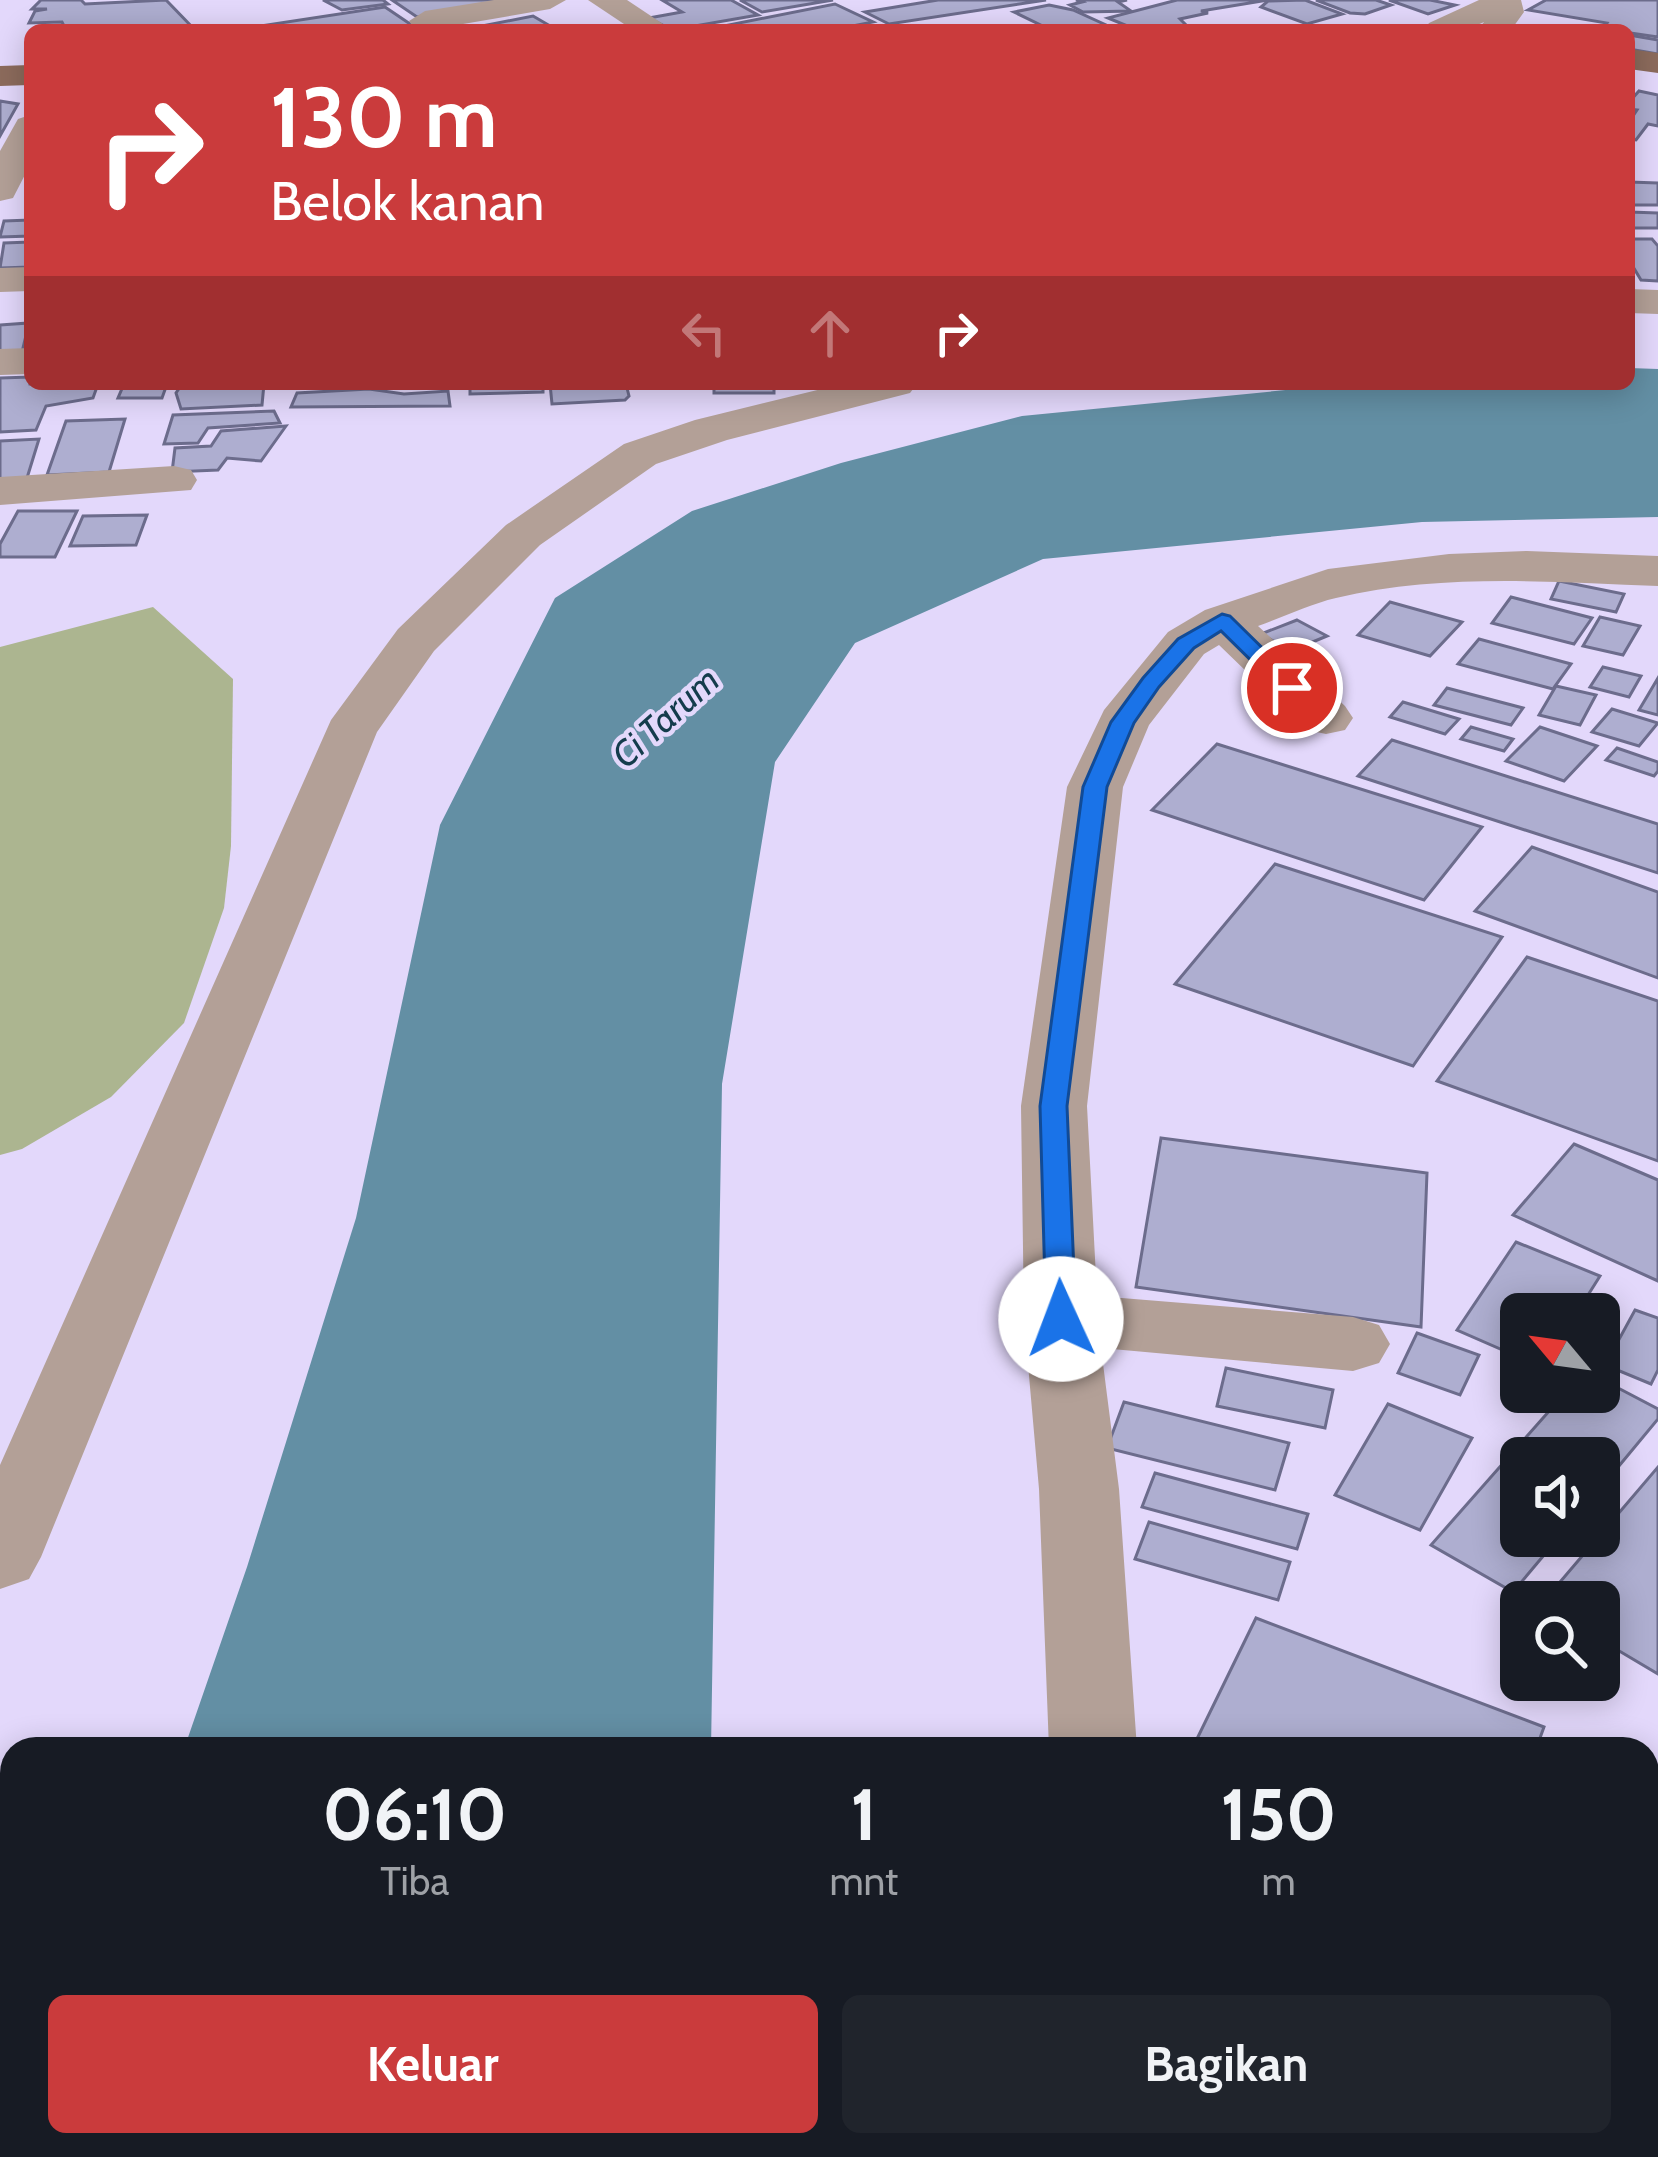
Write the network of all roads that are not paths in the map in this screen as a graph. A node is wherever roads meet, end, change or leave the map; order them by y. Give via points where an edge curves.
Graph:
1 (550, 0) edge
2 (604, 0) edge
3 (425, 22) dead end
4 (646, 24) edge
5 (24, 139) edge
6 (0, 190) edge
7 (871, 390) edge
8 (174, 480) dead end
9 (0, 491) edge
10 (1658, 571) edge
11 (1222, 621) junction
12 (1326, 718) dead end
13 (1061, 1319) junction
14 (1352, 1344) dead end
15 (0, 1557) edge
16 (1092, 1737) edge

1 - 3 street
2 - 4 street
5 - 6 street
7 - 15 street via 640,454 523,535 416,640 350,732
8 - 9 street
10 - 11 street via 1527,566 1361,578
11 - 12 street
11 - 13 street via 1186,644 1151,682 1095,787 1054,1106
13 - 14 street
13 - 16 street

